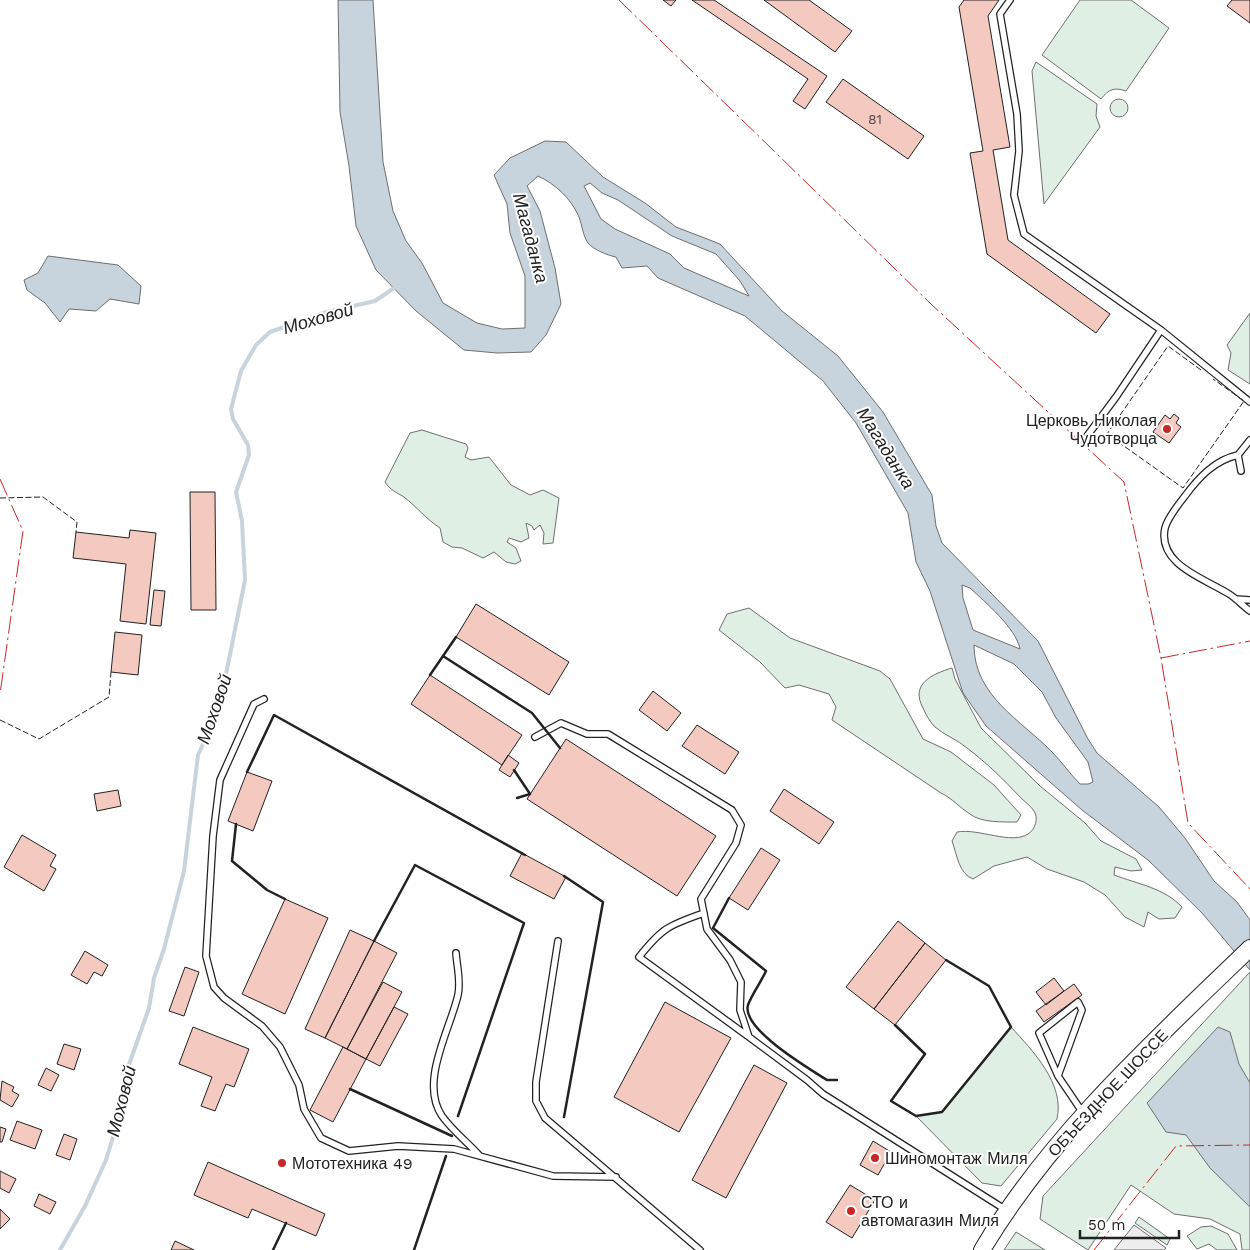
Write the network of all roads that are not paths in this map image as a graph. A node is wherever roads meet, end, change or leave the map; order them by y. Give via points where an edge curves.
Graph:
1 (1010, 0) edge
2 (1161, 330) junction
3 (1250, 402) edge
4 (1087, 436) dead end
5 (1250, 440) edge
6 (1238, 455) junction
7 (1241, 471) dead end
8 (1236, 599) junction
9 (1250, 600) edge
10 (1250, 611) edge
11 (264, 699) dead end
12 (535, 738) dead end
13 (704, 914) junction
14 (558, 941) dead end
15 (1250, 948) edge
16 (456, 953) dead end
17 (749, 1037) junction
18 (1058, 1076) junction
19 (1085, 1115) junction
20 (480, 1156) junction
21 (616, 1176) junction
22 (1007, 1211) junction
23 (700, 1250) edge
24 (982, 1250) edge

1 - 2 lane via 1000,14 1017,114 1019,151 1014,195 1024,234
2 - 3 lane
2 - 4 lane
5 - 6 lane
6 - 7 lane
6 - 8 lane via 1223,458 1192,486 1165,529 1167,549 1178,566
8 - 9 lane
8 - 10 lane
11 - 20 lane via 254,704 220,780 213,836 206,956 214,987 262,1026 280,1046 299,1085 304,1109 321,1138 349,1151 398,1146 454,1149
12 - 13 lane via 561,723 587,734 608,734 732,810 741,825 736,843 701,899
13 - 17 lane via 707,929 730,960 741,982 740,1010
13 - 17 lane via 671,924 656,935 639,957
14 - 21 lane via 536,1082 536,1101 545,1118
15 - 19 street, ОБЪЕЗДНОЕ ШОССЕ via 1126,1069
16 - 20 lane via 458,994 435,1066 434,1094 441,1115
17 - 22 lane via 823,1094
18 - 18 lane via 1082,1010 1078,1002 1039,1032
18 - 19 lane
19 - 22 street, ОБЪЕЗДНОЕ ШОССЕ
20 - 21 lane via 553,1176
21 - 23 lane
22 - 24 street, ОБЪЕЗДНОЕ ШОССЕ

